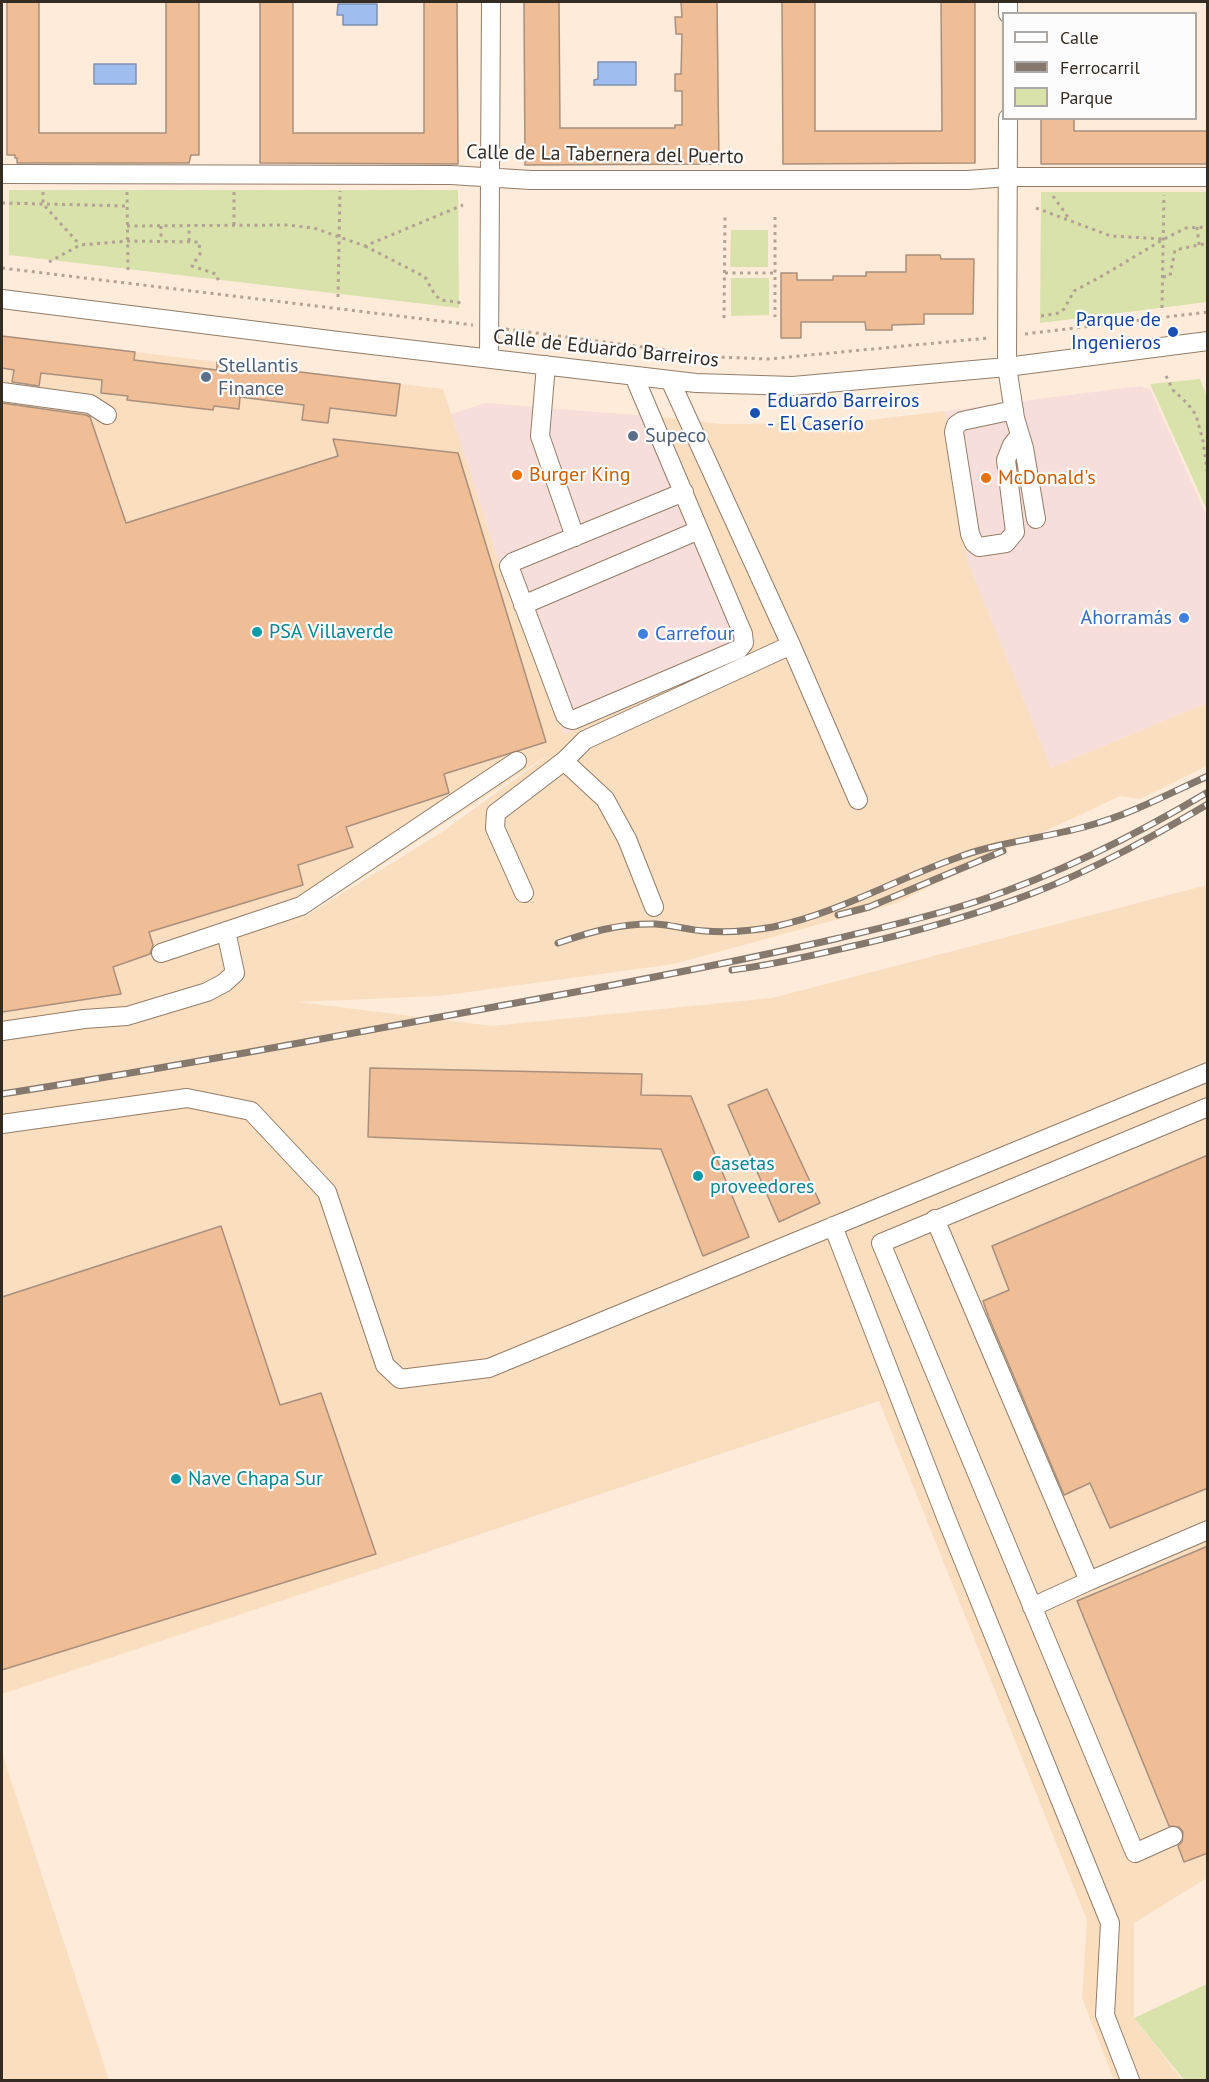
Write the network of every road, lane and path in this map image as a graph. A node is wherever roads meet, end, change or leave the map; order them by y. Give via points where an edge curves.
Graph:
1 (491, 2) edge
2 (1008, 120) edge
3 (2, 174) edge
4 (491, 177) junction
5 (1008, 177) junction
6 (1208, 177) edge
7 (43, 187) dead end
8 (128, 187) dead end
9 (234, 187) dead end
10 (340, 187) dead end
11 (1049, 189) dead end
12 (1164, 189) dead end
13 (2, 203) edge
14 (43, 204) junction
15 (463, 205) dead end
16 (127, 206) junction
17 (1036, 208) dead end
18 (725, 217) dead end
19 (775, 217) dead end
20 (1071, 222) junction
21 (189, 225) junction
22 (234, 225) junction
23 (127, 226) junction
24 (161, 226) junction
25 (1197, 227) junction
26 (1208, 227) edge
27 (340, 237) junction
28 (1164, 239) junction
29 (128, 241) junction
30 (162, 242) junction
31 (189, 242) junction
32 (1208, 243) edge
33 (80, 245) junction
34 (1200, 245) junction
35 (365, 246) junction
36 (49, 262) dead end
37 (2, 268) edge
38 (128, 272) dead end
39 (725, 273) junction
40 (775, 273) junction
41 (1163, 277) junction
42 (219, 282) dead end
43 (338, 297) dead end
44 (2, 298) edge
45 (463, 303) dead end
46 (1162, 308) dead end
47 (1208, 312) edge
48 (1041, 316) dead end
49 (775, 317) dead end
50 (724, 318) dead end
51 (490, 327) junction
52 (1007, 337) junction
53 (1208, 341) edge
54 (489, 358) junction
55 (546, 365) junction
56 (1007, 367) junction
57 (634, 376) junction
58 (1166, 376) dead end
59 (670, 380) junction
60 (2, 392) edge
61 (1014, 410) junction
62 (107, 415) dead end
63 (1020, 435) junction
64 (1208, 477) edge
65 (684, 492) junction
66 (1036, 519) dead end
67 (699, 530) junction
68 (575, 537) junction
69 (523, 605) junction
70 (791, 645) junction
71 (517, 760) dead end
72 (564, 761) junction
73 (858, 800) dead end
74 (524, 893) dead end
75 (654, 907) dead end
76 (226, 931) junction
77 (161, 953) dead end
78 (2, 1031) edge
79 (1208, 1072) edge
80 (1208, 1107) edge
81 (2, 1124) edge
82 (935, 1219) junction
83 (833, 1226) junction
84 (1208, 1530) edge
85 (1089, 1581) junction
86 (1032, 1607) junction
87 (1173, 1836) dead end
88 (1130, 2080) edge

1 - 4 street
2 - 5 street
3 - 4 street, Calle de La Tabernera del Puerto
4 - 5 street, Calle de La Tabernera del Puerto
4 - 51 street
5 - 6 street, Calle de La Tabernera del Puerto
5 - 52 street
7 - 14 path
8 - 16 path
9 - 22 path
10 - 27 path
11 - 20 path
12 - 28 path
13 - 14 path
14 - 16 path
14 - 33 path
15 - 35 path
16 - 23 path
17 - 20 path
18 - 39 path
19 - 40 path
20 - 28 path via 1111,236
21 - 22 path
21 - 24 path
21 - 31 path
22 - 27 path via 314,228
23 - 24 path
23 - 29 path
24 - 30 path
25 - 26 path
25 - 28 path
25 - 34 path
27 - 35 path
27 - 43 path
28 - 41 path
28 - 48 path via 1074,291 1059,313
29 - 30 path
29 - 33 path
29 - 38 path
30 - 31 path
31 - 42 path via 199,242 200,254 192,266 216,274
32 - 34 path
33 - 36 path
34 - 41 path via 1175,250 1170,276
35 - 45 path via 425,277 441,300
37 - 51 path
39 - 40 path
39 - 50 path
40 - 49 path
41 - 46 path
44 - 54 street, Calle de Eduardo Barreiros
47 - 52 path
51 - 52 path via 718,357 768,359
51 - 54 street
52 - 56 street
53 - 56 street, Calle de Eduardo Barreiros
54 - 55 street, Calle de Eduardo Barreiros
55 - 57 street, Calle de Eduardo Barreiros
55 - 68 street via 540,436
56 - 59 street, Calle de Eduardo Barreiros via 793,386
56 - 61 street
57 - 59 street, Calle de Eduardo Barreiros
57 - 65 street
58 - 64 path via 1196,415
59 - 70 street
60 - 62 street via 90,404
61 - 63 street
61 - 63 street via 962,421 954,432 970,534 979,547 1006,543 1015,532 1006,460
63 - 66 street
65 - 67 street
65 - 68 street
67 - 69 street
67 - 69 street via 744,643 739,649 573,720 565,714
68 - 69 street via 509,566
70 - 72 street via 585,740
70 - 73 street
71 - 76 street via 301,906
72 - 74 street via 496,813 495,828
72 - 75 street via 605,799 627,838
76 - 77 street
76 - 78 street via 235,973 207,992 127,1016
79 - 83 street
80 - 82 street
81 - 83 street via 187,1098 252,1111 327,1192 385,1365 400,1379 489,1368
82 - 85 street
82 - 86 street via 881,1243
83 - 88 street via 1110,1923 1106,2015
84 - 85 street
85 - 86 street
86 - 87 street via 1135,1853

